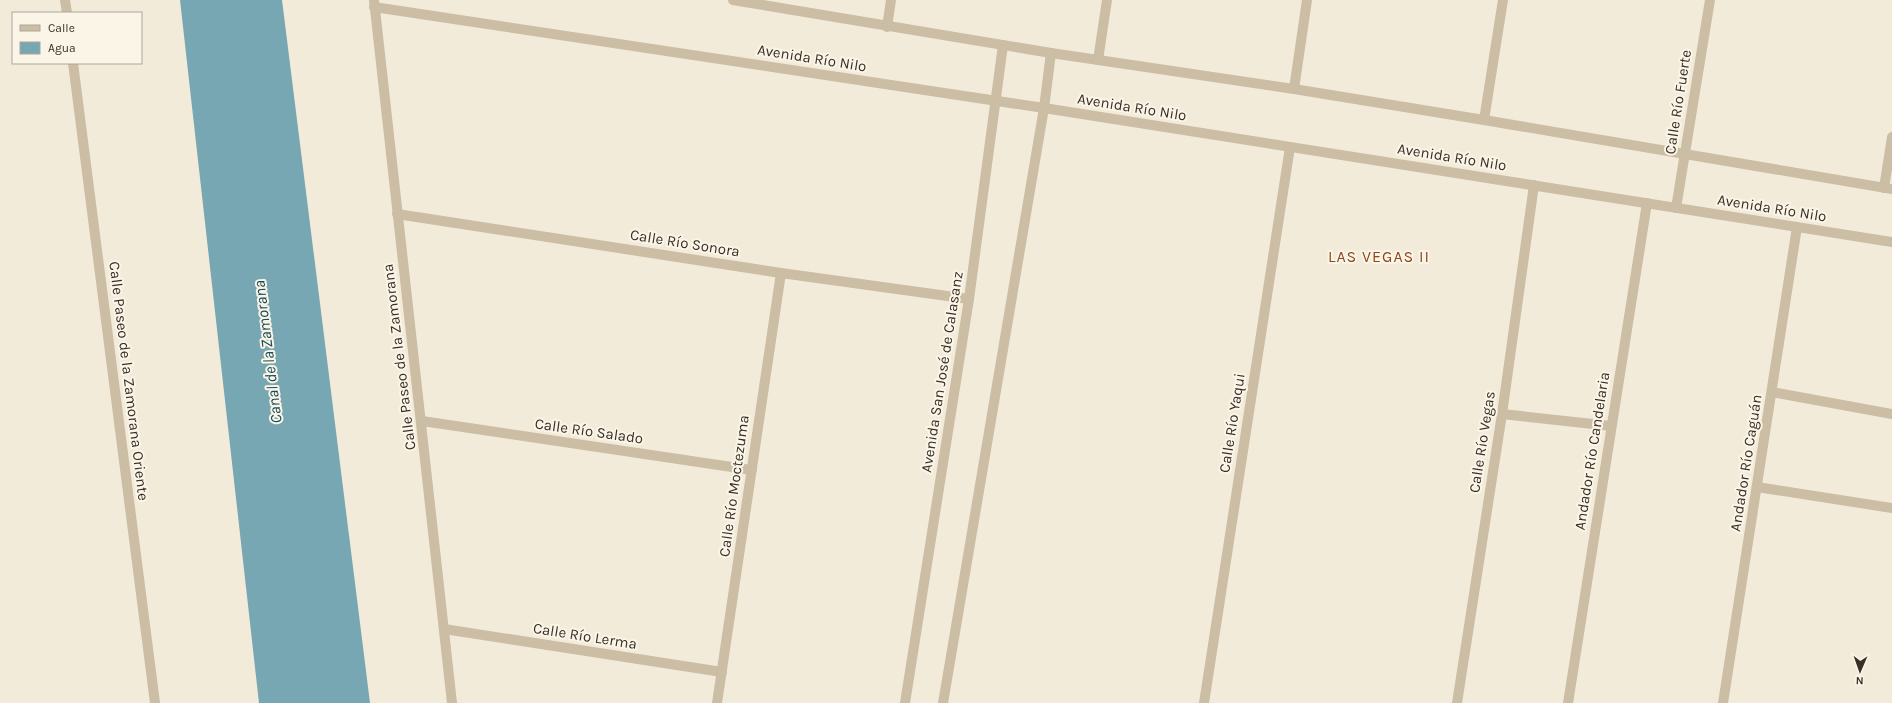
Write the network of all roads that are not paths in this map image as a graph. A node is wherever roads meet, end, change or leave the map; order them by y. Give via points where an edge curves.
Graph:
1 (65, 0) edge
2 (733, 0) edge
3 (891, 0) edge
4 (1107, 0) edge
5 (1307, 0) edge
6 (1503, 0) edge
7 (1710, 0) edge
8 (374, 4) edge
9 (67, 12) edge
10 (887, 26) junction
11 (1003, 45) junction
12 (1051, 53) junction
13 (1098, 60) junction
14 (73, 64) edge
15 (1294, 89) junction
16 (996, 101) junction
17 (1044, 108) junction
18 (1484, 120) junction
19 (1892, 137) edge
20 (1290, 147) junction
21 (1685, 154) junction
22 (1534, 185) junction
23 (1888, 188) edge
24 (1647, 203) junction
25 (1676, 208) junction
26 (397, 214) junction
27 (1797, 227) junction
28 (1892, 242) edge
29 (782, 273) junction
30 (969, 299) junction
31 (1772, 392) junction
32 (1502, 414) junction
33 (1892, 414) edge
34 (422, 421) junction
35 (1611, 426) junction
36 (752, 470) junction
37 (1758, 487) junction
38 (1892, 508) edge
39 (444, 630) junction
40 (722, 672) junction
41 (155, 703) edge
42 (452, 703) edge
43 (717, 703) edge
44 (905, 703) edge
45 (943, 703) edge
46 (1204, 703) edge
47 (1457, 703) edge
48 (1568, 703) edge
49 (1723, 703) edge

1 - 9 street
2 - 10 street
3 - 10 street
4 - 13 street
5 - 15 street
6 - 18 street
7 - 21 street, Calle Río Fuerte
8 - 16 street, Avenida Río Nilo
8 - 26 street, Calle Paseo de la Zamorana
10 - 11 street
11 - 12 street
11 - 16 street, Avenida San José de Calasanz
12 - 13 street
12 - 17 street
13 - 15 street
14 - 41 street, Calle Paseo de la Zamorana Oriente
15 - 18 street
16 - 17 street, Avenida Río Nilo
16 - 30 street, Avenida San José de Calasanz
17 - 20 street, Avenida Río Nilo
17 - 45 street
18 - 21 street
19 - 23 street
20 - 22 street, Avenida Río Nilo
20 - 46 street, Calle Río Yaqui
21 - 23 street
21 - 25 street, Calle Río Fuerte
22 - 24 street, Avenida Río Nilo
22 - 32 street, Calle Río Vegas
24 - 25 street, Avenida Río Nilo
24 - 35 street, Andador Río Candelaria
25 - 27 street, Avenida Río Nilo
26 - 29 street, Calle Río Sonora
26 - 34 street, Calle Paseo de la Zamorana
27 - 28 street, Avenida Río Nilo
27 - 31 street, Andador Río Caguán
29 - 30 street, Calle Río Sonora
29 - 36 street, Calle Río Moctezuma
30 - 44 street, Avenida San José de Calasanz
31 - 33 street
31 - 37 street, Andador Río Caguán
32 - 35 street
32 - 47 street, Calle Río Vegas
34 - 36 street, Calle Río Salado
34 - 39 street, Calle Paseo de la Zamorana
35 - 48 street, Andador Río Candelaria
36 - 40 street, Calle Río Moctezuma
37 - 38 street
37 - 49 street, Andador Río Caguán
39 - 40 street, Calle Río Lerma
39 - 42 street, Calle Paseo de la Zamorana
40 - 43 street, Calle Río Moctezuma

